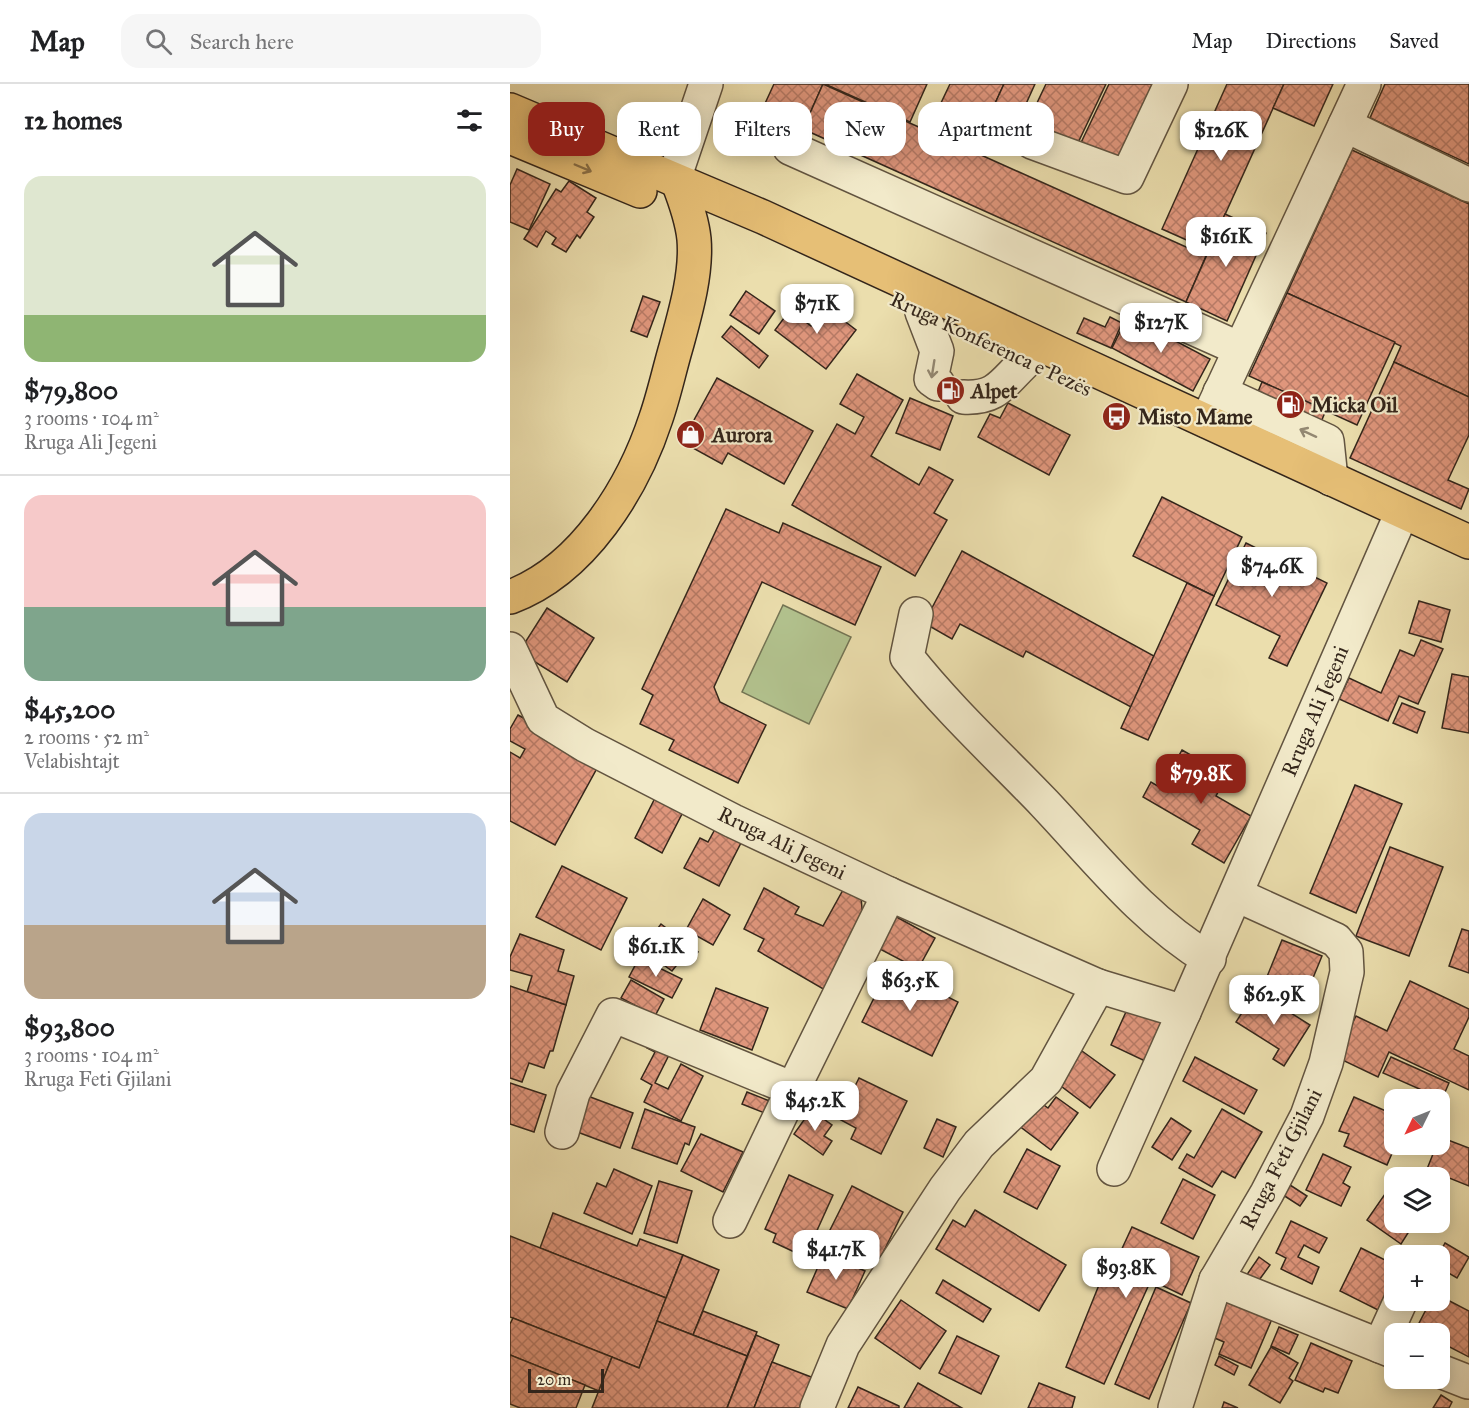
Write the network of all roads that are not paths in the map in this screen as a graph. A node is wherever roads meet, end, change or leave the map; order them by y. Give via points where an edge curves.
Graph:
1 (706, 84) edge
2 (1171, 84) edge
3 (1364, 84) edge
4 (510, 110) edge
5 (1345, 125) junction
6 (510, 137) edge
7 (1054, 150) edge
8 (808, 156) edge
9 (1469, 185) edge
10 (683, 195) junction
11 (922, 312) junction
12 (1240, 350) junction
13 (1027, 360) junction
14 (1220, 392) junction
15 (1207, 421) junction
16 (1330, 479) junction
17 (1396, 526) junction
18 (1467, 540) edge
19 (510, 597) edge
20 (916, 614) dead end
21 (510, 649) edge
22 (889, 894) junction
23 (1237, 895) junction
24 (1209, 959) junction
25 (1098, 986) junction
26 (1184, 1012) junction
27 (793, 1089) junction
28 (562, 1132) dead end
29 (1114, 1169) dead end
30 (730, 1221) dead end
31 (1216, 1280) junction
32 (1384, 1347) edge
33 (817, 1408) edge
34 (1175, 1408) edge

1 - 10 street via 678,167
2 - 7 street via 1127,177
3 - 5 street
4 - 10 main road, Rruga Konferenca e Pezës
5 - 9 street
5 - 12 street
6 -> 10 main road, Rruga Konferenca e Pezës
8 - 12 street
10 - 11 main road, Rruga Konferenca e Pezës via 755,235
10 - 15 main road, Rruga Konferenca e Pezës via 763,217
10 - 19 main road via 694,240 693,270 656,419 630,478 603,520 575,554 544,580
11 - 13 main road, Rruga Konferenca e Pezës
11 -> 13 street via 937,351 931,379 950,390 980,398 992,394
12 - 14 street
13 - 17 main road, Rruga Konferenca e Pezës
14 - 15 street
16 -> 14 street via 1327,441
15 - 16 main road, Rruga Konferenca e Pezës
16 - 18 main road, Rruga Konferenca e Pezës
17 - 18 main road, Rruga Konferenca e Pezës
17 - 23 street, Rruga Ali Jegeni
20 - 24 street via 906,657 940,699 1164,929
21 - 22 street, Rruga Ali Jegeni via 543,719 560,732 733,821
22 - 25 street, Rruga Ali Jegeni
22 - 27 street
23 - 24 street, Rruga Ali Jegeni
23 - 31 street, Rruga Feti Gjilani via 1336,940 1346,952 1347,972 1326,1063 1306,1116
24 - 26 street, Rruga Ali Jegeni
25 - 26 street, Rruga Ali Jegeni
25 - 33 street via 1046,1080 979,1144 945,1189 843,1345
26 - 29 street
27 - 28 street via 613,1015 573,1093
27 - 30 street
31 - 32 street
31 - 34 street, Rruga Feti Gjilani

